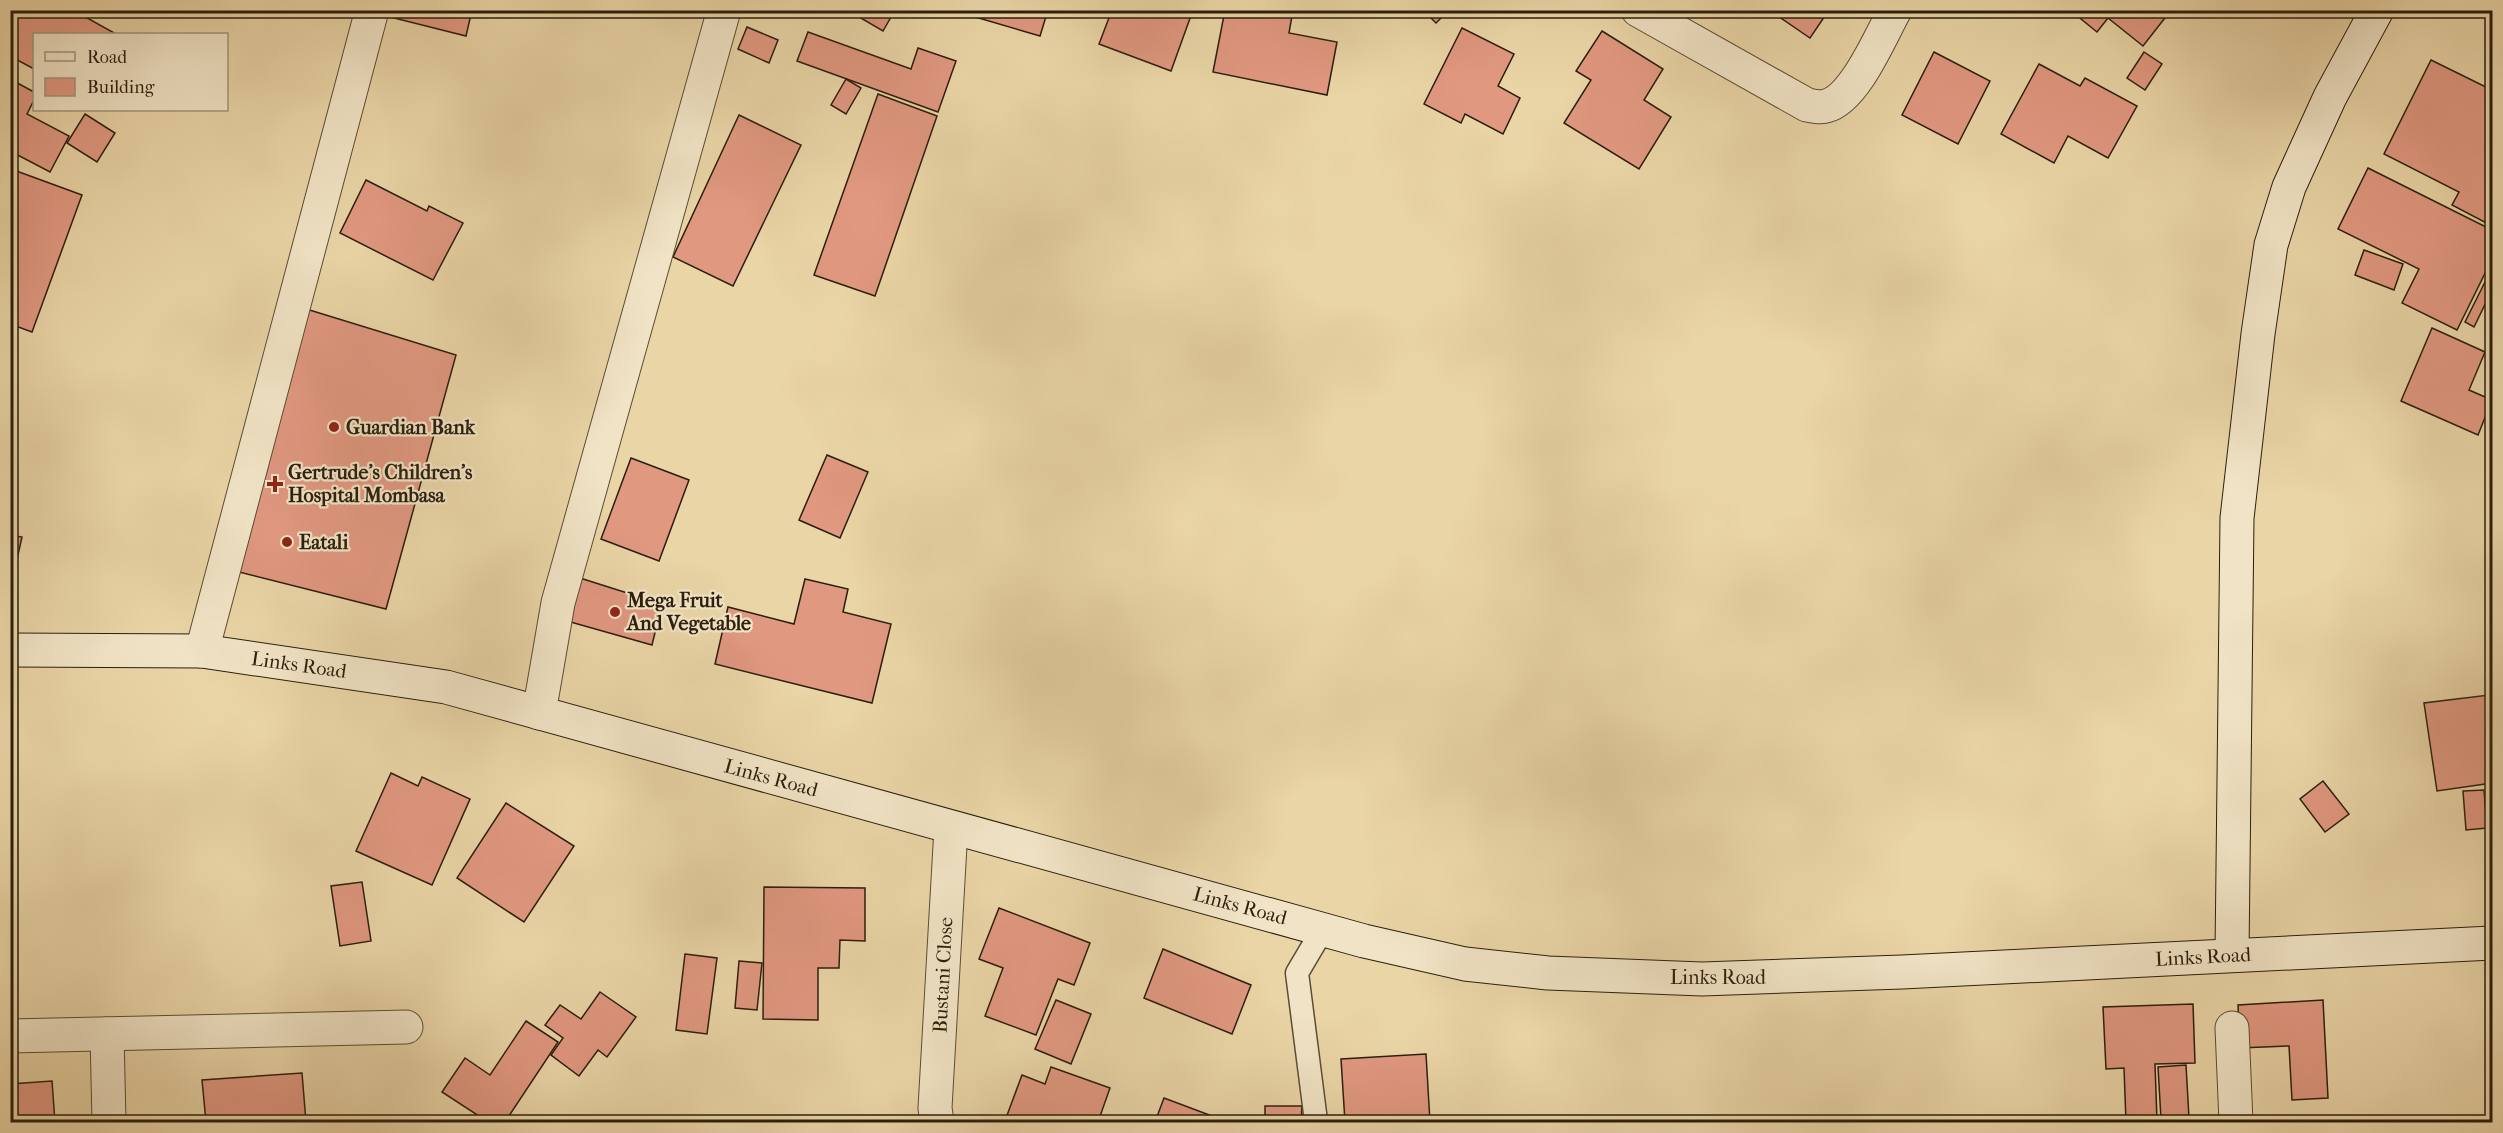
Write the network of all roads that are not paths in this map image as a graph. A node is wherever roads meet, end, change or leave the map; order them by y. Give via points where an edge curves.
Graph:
1 (372, 10) edge
2 (724, 10) edge
3 (1638, 10) edge
4 (1895, 10) edge
5 (2377, 10) edge
6 (10, 650) edge
7 (202, 651) junction
8 (539, 713) junction
9 (951, 828) junction
10 (1323, 929) junction
11 (2493, 943) edge
12 (2232, 955) junction
13 (406, 1027) dead end
14 (2232, 1028) dead end
15 (107, 1034) junction
16 (10, 1036) edge
17 (1316, 1121) dead end
18 (109, 1122) edge
19 (937, 1122) edge
20 (2236, 1122) edge

1 - 7 street
2 - 8 street via 558,603
3 - 4 street via 1807,105 1825,107 1838,101 1854,83
5 - 12 street via 2289,187 2271,245 2237,518
6 - 7 street, Links Road
7 - 8 street, Links Road via 446,687
8 - 9 street, Links Road
9 - 10 street, Links Road
9 - 19 street, Bustani Close
10 - 12 street, Links Road via 1465,964 1548,973 1702,979
10 - 17 lane via 1297,973
11 - 12 street, Links Road
13 - 15 street
14 - 20 street
15 - 16 street
15 - 18 street

